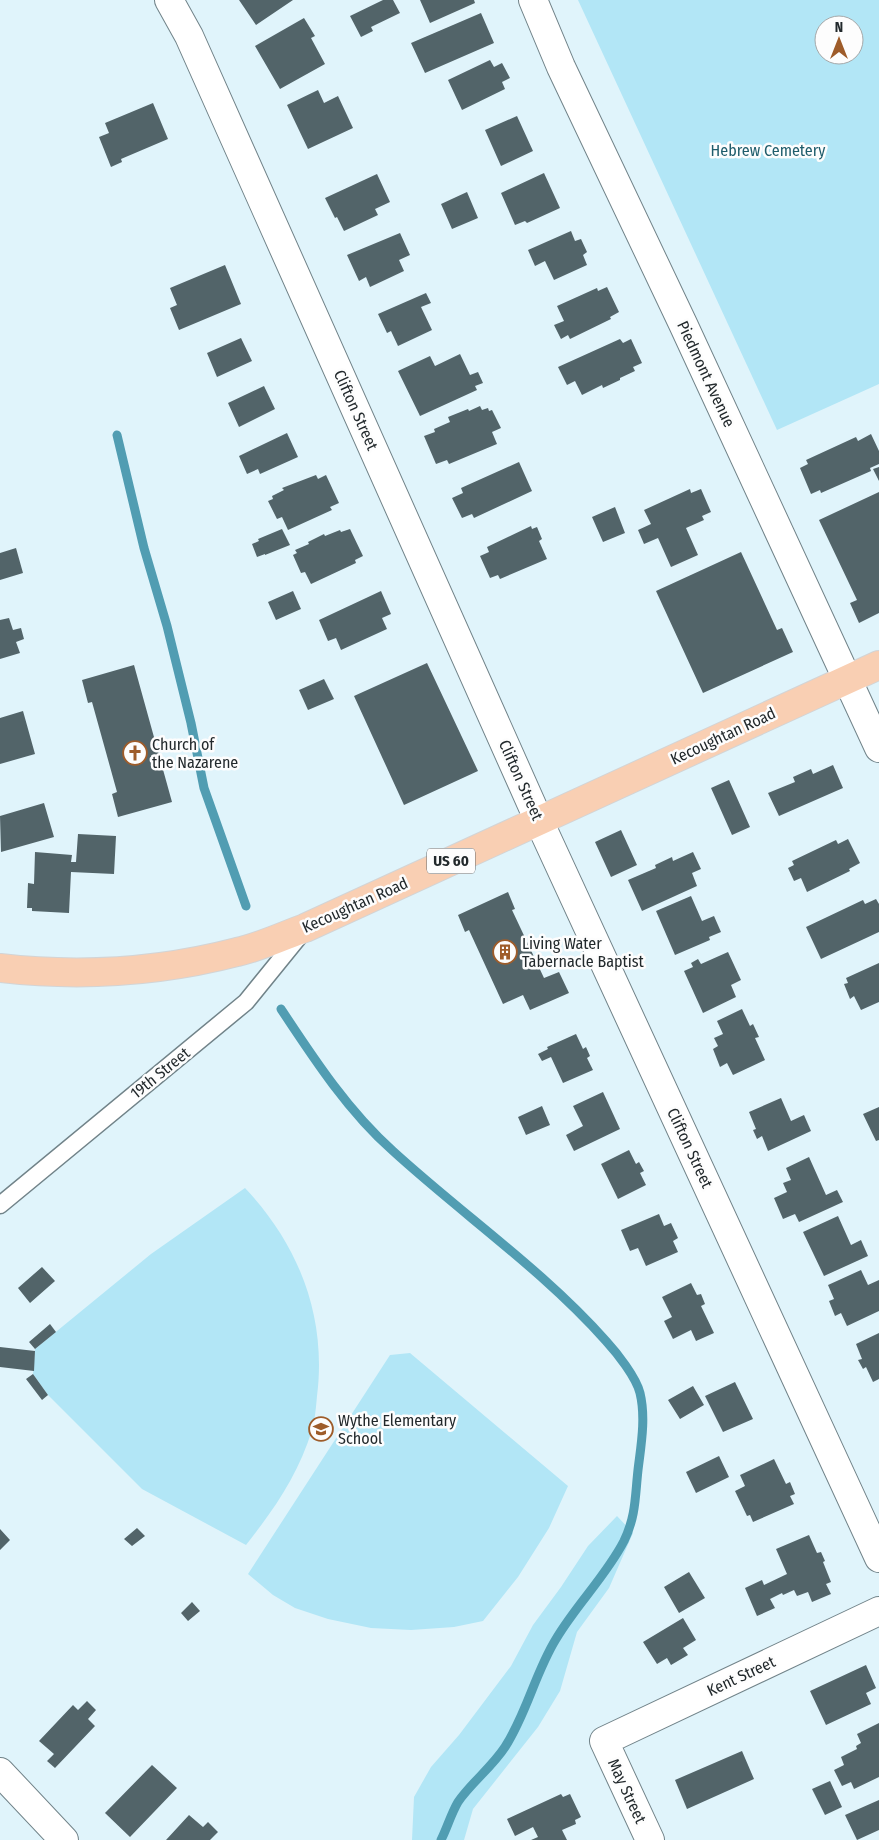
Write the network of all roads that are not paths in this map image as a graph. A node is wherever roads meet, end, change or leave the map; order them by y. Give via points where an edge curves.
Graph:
1 (169, 0) edge
2 (533, 0) edge
3 (879, 665) edge
4 (848, 679) junction
5 (879, 748) edge
6 (539, 821) junction
7 (305, 928) junction
8 (0, 968) edge
9 (0, 1205) edge
10 (879, 1558) edge
11 (879, 1611) edge
12 (604, 1741) joint
13 (0, 1772) edge
14 (64, 1840) edge
15 (650, 1840) edge

1 - 6 street, Clifton Street via 190,36
2 - 4 street, Piedmont Avenue via 561,67
3 - 4 main road, Kecoughtan Road / US 60
4 - 5 street, Piedmont Avenue
4 - 6 main road, Kecoughtan Road / US 60
6 - 7 main road, Kecoughtan Road / US 60
6 - 10 street, Clifton Street
7 - 8 main road, Kecoughtan Road / US 60 via 239,952 167,967 99,972 36,972
7 - 9 lane, 19th Street via 246,1002
11 - 12 street, Kent Street
12 - 15 street, May Street
13 - 14 street

